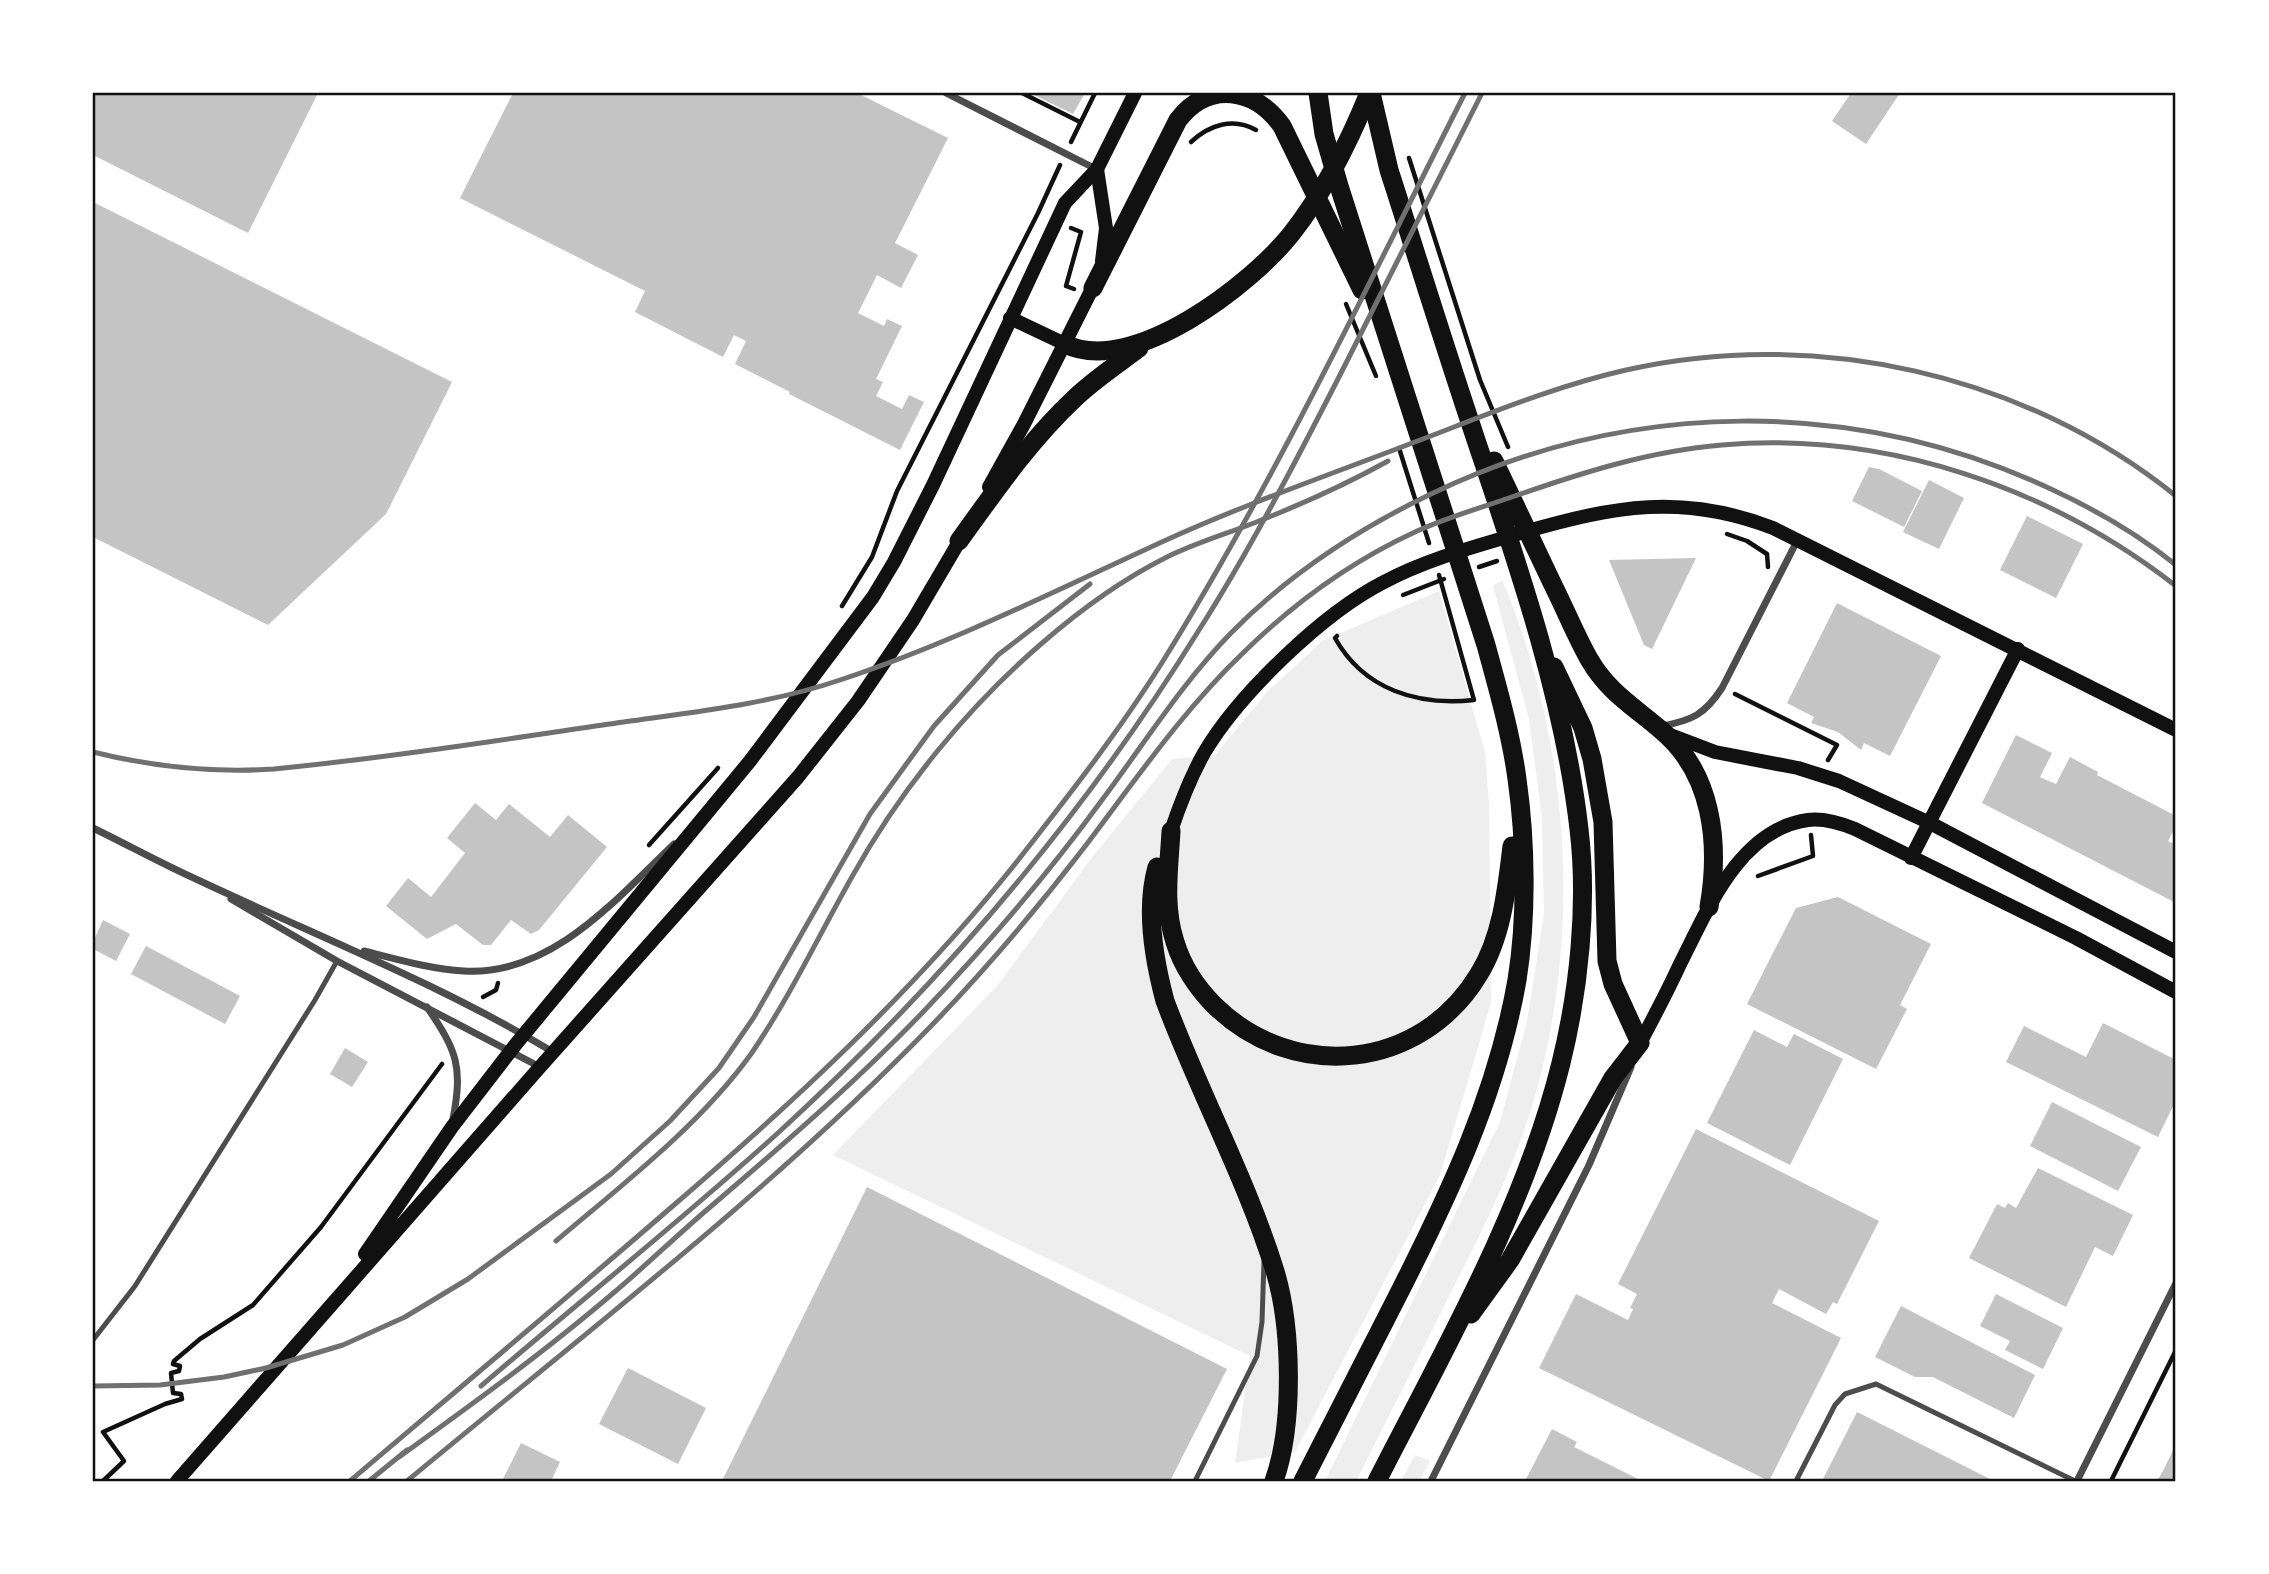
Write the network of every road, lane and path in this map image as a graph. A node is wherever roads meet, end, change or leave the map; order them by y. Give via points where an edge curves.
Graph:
1 (946, 93) edge
2 (1022, 93) edge
3 (1096, 93) edge
4 (1135, 93) edge
5 (1318, 93) edge
6 (1370, 93) edge
7 (1080, 122) junction
8 (1407, 151) dead end
9 (1065, 153) junction
10 (1097, 170) junction
11 (1093, 288) junction
12 (1343, 298) dead end
13 (1010, 318) junction
14 (1154, 337) junction
15 (1065, 344) junction
16 (1392, 354) junction
17 (1380, 387) dead end
18 (1459, 388) junction
19 (1396, 439) dead end
20 (1512, 456) dead end
21 (959, 541) junction
22 (1797, 541) junction
23 (1433, 555) dead end
24 (1437, 568) dead end
25 (840, 609) dead end
26 (1453, 620) dead end
27 (1537, 629) junction
28 (2018, 649) junction
29 (1721, 690) junction
30 (1660, 729) junction
31 (2176, 730) edge
32 (726, 759) dead end
33 (1821, 774) junction
34 (1517, 779) junction
35 (712, 807) junction
36 (1809, 820) junction
37 (1930, 823) junction
38 (93, 828) edge
39 (1171, 831) junction
40 (643, 852) dead end
41 (1911, 858) junction
42 (1758, 876) dead end
43 (197, 880) junction
44 (1709, 907) junction
45 (347, 947) junction
46 (2176, 951) edge
47 (337, 961) junction
48 (502, 968) junction
49 (2176, 992) edge
50 (426, 1006) junction
51 (473, 1008) junction
52 (524, 1035) junction
53 (1640, 1044) junction
54 (451, 1046) junction
55 (511, 1051) junction
56 (553, 1052) junction
57 (540, 1067) junction
58 (452, 1127) junction
59 (1265, 1243) junction
60 (2176, 1283) edge
61 (324, 1313) junction
62 (93, 1340) edge
63 (2176, 1350) edge
64 (1441, 1355) junction
65 (103, 1481) edge
66 (177, 1481) edge
67 (1195, 1481) edge
68 (1274, 1481) edge
69 (1303, 1481) edge
70 (1377, 1481) edge
71 (1430, 1481) edge
72 (1796, 1481) edge
73 (2076, 1481) edge
74 (2111, 1481) edge

1 - 9 street
2 - 7 path
3 - 7 path
4 - 10 main road
5 - 16 highway via 1339,186
6 - 14 highway via 1328,178 1293,233 1227,295
6 - 18 highway via 1389,170
7 - 9 path
8 - 20 path via 1480,380
9 - 10 street
9 - 25 path via 897,491 872,556
10 - 11 main road via 1107,228
10 - 13 main road via 1065,203
11 - 15 main road
11 - 16 highway via 1172,130 1191,106 1226,93 1254,100 1273,114 1298,155
12 - 17 path
13 - 15 main road
13 - 35 main road via 933,485 873,597
14 - 15 highway via 1102,352
14 - 21 highway via 1057,415
15 - 21 main road
16 - 34 highway via 1469,592 1503,708
18 - 27 highway
18 - 30 highway via 1590,660 1616,695
19 - 23 path
21 - 56 main road via 913,620 805,768
22 - 28 main road
22 - 29 street
22 - 39 main road via 1725,512 1658,506 1568,519 1411,568 1349,604 1282,659 1256,687 1206,750
24 - 26 path
27 - 53 highway via 1592,759 1603,822 1607,961
27 - 64 highway via 1579,831 1577,976 1562,1059 1534,1150
28 - 31 main road
28 - 37 main road
29 - 30 street via 1699,715
29 - 33 path via 1837,745
30 - 33 main road via 1714,752
30 - 44 highway via 1688,760 1708,801 1713,832
32 - 40 path
33 - 37 main road
34 - 39 highway via 1504,902 1480,974 1430,1027 1368,1054 1315,1055 1268,1042 1242,1029 1203,994 1176,945 1169,919 1166,890
34 - 69 highway via 1521,937 1517,980 1492,1082 1450,1191
35 - 48 street via 574,934 539,956
35 - 52 main road
36 - 41 main road via 1847,826
36 - 42 path via 1813,856
36 - 44 main road via 1782,828 1749,851
37 - 41 main road
37 - 46 main road
38 - 43 street
39 - 59 highway via 1153,894 1158,975
41 - 49 main road
43 - 45 street
43 - 47 street
44 - 53 main road
45 - 47 street
45 - 48 street via 449,969
45 - 51 street
47 - 50 street
47 - 62 lane via 135,1286
48 - 51 path via 496,990
50 - 54 street
50 - 55 street
51 - 52 street
52 - 55 main road
52 - 56 street
53 - 64 highway via 1613,1078 1510,1259
53 - 71 street via 1583,1177
54 - 58 street via 458,1081
54 - 65 path via 321,1227 253,1306 174,1360 173,1364 180,1366 171,1373 173,1393 181,1394 182,1399 103,1433 124,1461
55 - 57 street
55 - 58 main road
56 - 57 main road
57 - 61 main road
58 - 61 main road
59 - 67 lane via 1257,1356
59 - 68 highway via 1276,1274 1288,1365 1283,1442
60 - 73 street
61 - 66 main road
63 - 74 path
64 - 70 highway
72 - 73 lane via 1835,1405 1845,1394 1876,1384

